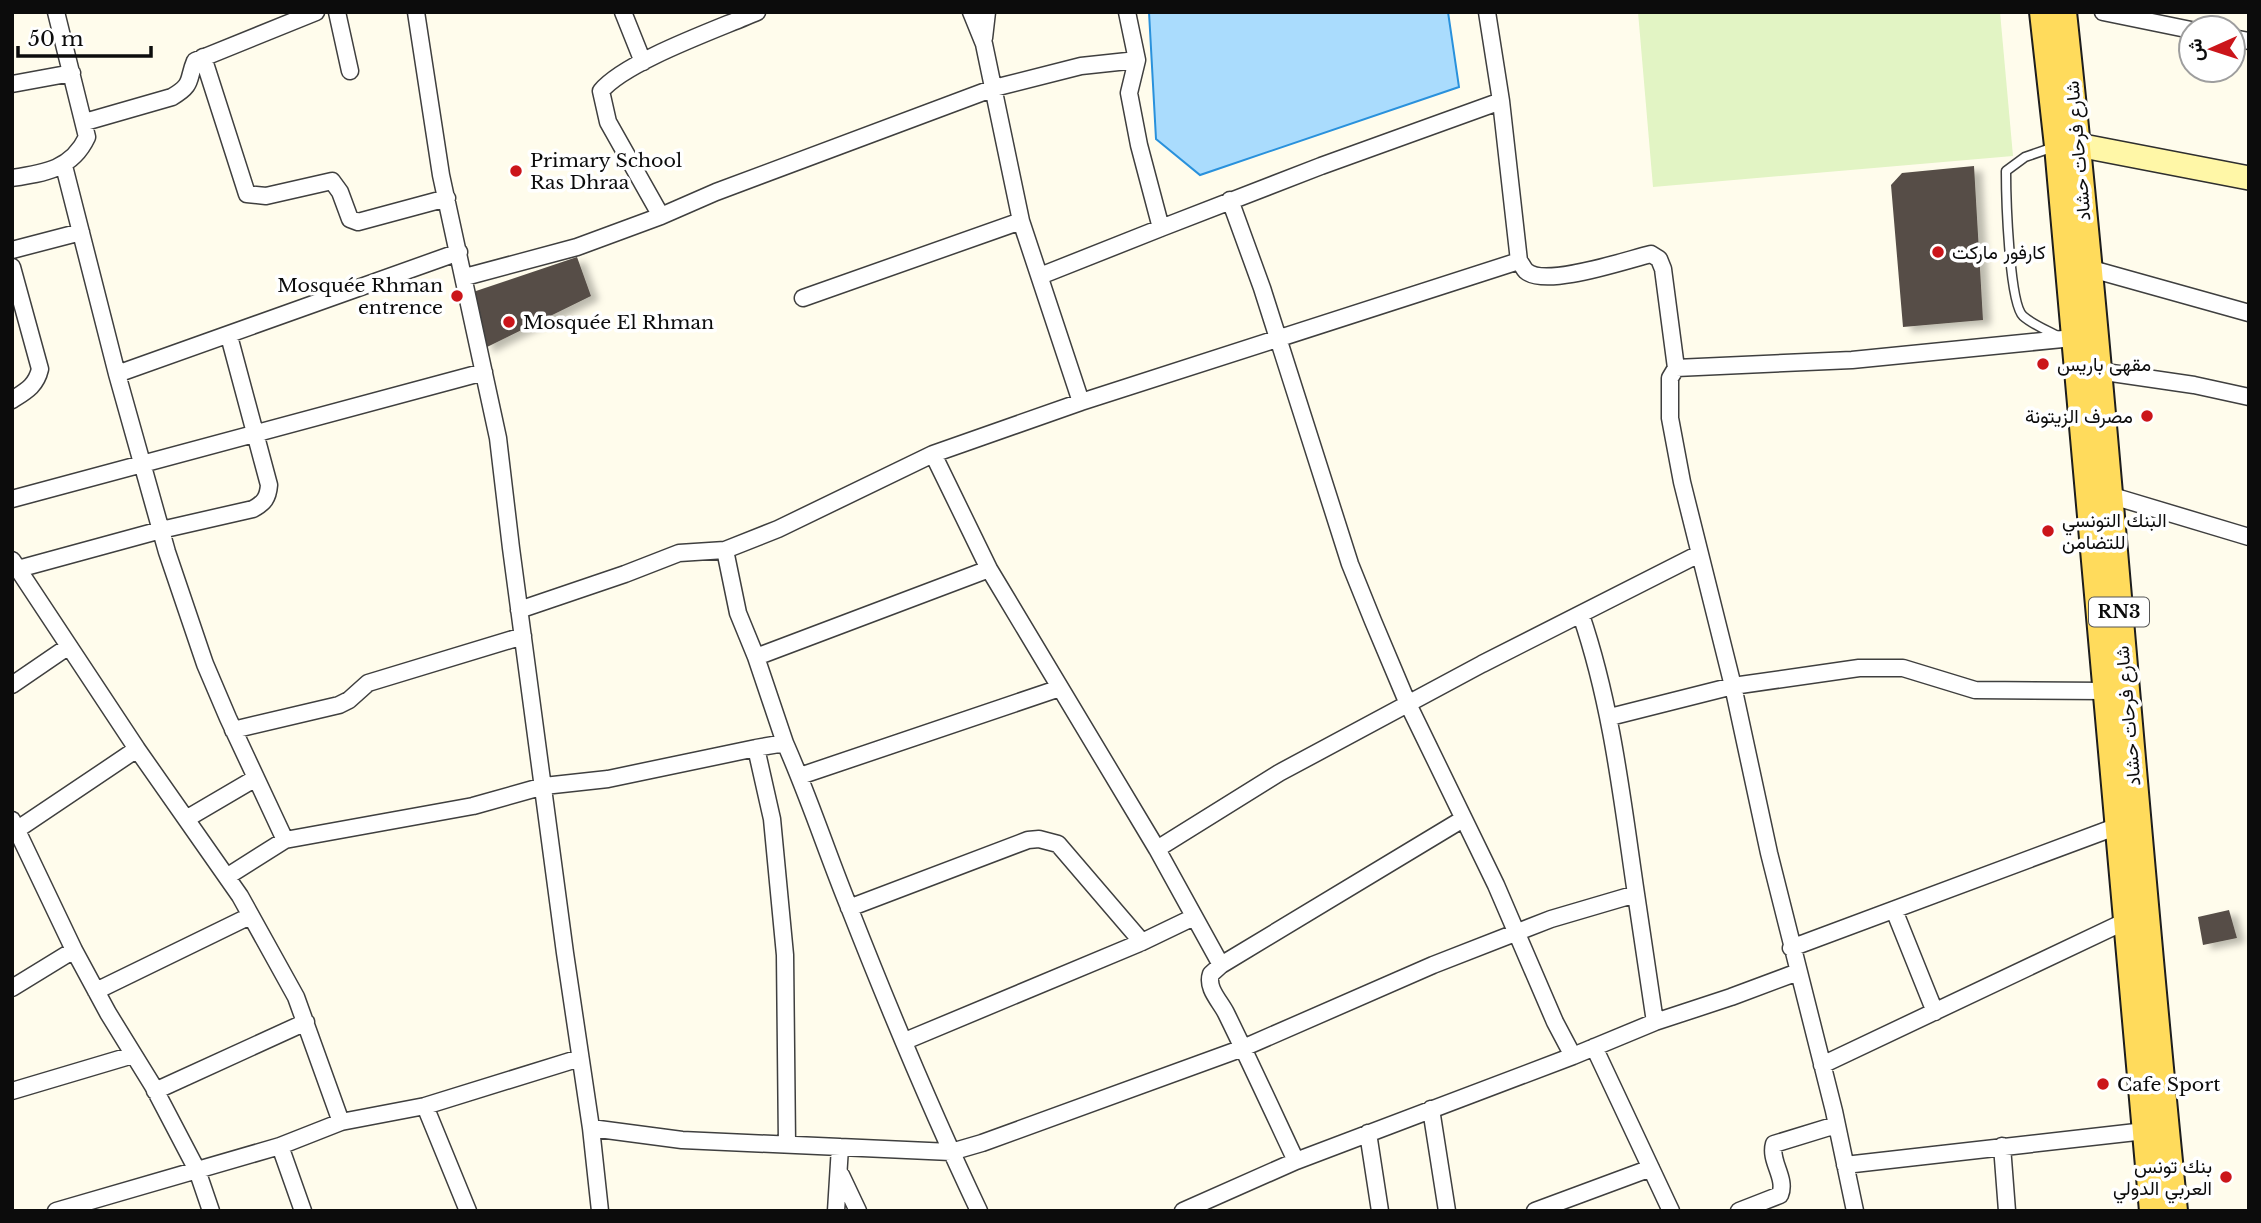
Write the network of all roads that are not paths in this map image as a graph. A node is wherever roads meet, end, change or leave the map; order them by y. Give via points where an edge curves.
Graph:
1 (56, 12) edge
2 (316, 12) edge
3 (337, 12) edge
4 (416, 12) edge
5 (623, 12) edge
6 (757, 12) edge
7 (971, 12) edge
8 (987, 12) edge
9 (1127, 12) edge
10 (1487, 12) edge
11 (2042, 12) edge
12 (2064, 12) edge
13 (2103, 12) edge
14 (723, 19) edge
15 (2177, 27) edge
16 (984, 44) junction
17 (203, 57) junction
18 (1137, 60) junction
19 (643, 62) junction
20 (351, 72) dead end
21 (72, 73) junction
22 (12, 84) edge
23 (994, 88) junction
24 (1502, 101) junction
25 (85, 122) junction
26 (2068, 145) junction
27 (64, 166) junction
28 (12, 178) edge
29 (2249, 178) edge
30 (447, 198) junction
31 (1230, 200) junction
32 (661, 216) junction
33 (1021, 220) junction
34 (1161, 228) junction
35 (81, 232) junction
36 (12, 250) edge
37 (459, 253) junction
38 (1519, 261) junction
39 (12, 267) edge
40 (2088, 268) junction
41 (1040, 276) junction
42 (465, 277) junction
43 (803, 298) dead end
44 (2249, 313) edge
45 (229, 336) junction
46 (1278, 339) junction
47 (2068, 339) junction
48 (1676, 368) junction
49 (2098, 371) junction
50 (484, 372) junction
51 (117, 374) junction
52 (2249, 397) edge
53 (12, 400) edge
54 (1081, 402) junction
55 (255, 432) junction
56 (933, 454) junction
57 (143, 464) junction
58 (2109, 495) junction
59 (12, 499) edge
60 (161, 530) junction
61 (2249, 537) edge
62 (725, 550) junction
63 (1699, 554) junction
64 (15, 565) edge
65 (989, 569) junction
66 (519, 610) junction
67 (1581, 615) junction
68 (523, 636) junction
69 (69, 646) junction
70 (756, 657) junction
71 (12, 685) edge
72 (1734, 686) junction
73 (1060, 688) junction
74 (2106, 691) junction
75 (1408, 704) junction
76 (1610, 717) junction
77 (233, 730) junction
78 (785, 743) junction
79 (757, 748) junction
80 (137, 749) junction
81 (800, 776) junction
82 (256, 778) junction
83 (544, 786) junction
84 (186, 819) junction
85 (1463, 819) junction
86 (2118, 827) junction
87 (14, 828) edge
88 (285, 840) junction
89 (1157, 849) junction
90 (228, 876) junction
91 (1636, 894) junction
92 (849, 908) junction
93 (1894, 910) junction
94 (250, 916) junction
95 (1195, 917) junction
96 (2128, 920) junction
97 (1517, 933) junction
98 (1142, 942) junction
99 (1791, 948) junction
100 (74, 950) junction
101 (1221, 965) junction
102 (1798, 972) junction
103 (12, 988) edge
104 (96, 991) junction
105 (1935, 1012) junction
106 (306, 1022) junction
107 (1655, 1022) junction
108 (905, 1041) junction
109 (1594, 1047) junction
110 (1243, 1048) junction
111 (133, 1055) junction
112 (1573, 1056) junction
113 (580, 1058) junction
114 (1822, 1065) junction
115 (12, 1091) edge
116 (155, 1091) junction
117 (425, 1106) junction
118 (1432, 1109) junction
119 (341, 1122) junction
120 (1836, 1125) junction
121 (591, 1128) junction
122 (2145, 1131) junction
123 (1368, 1133) junction
124 (787, 1144) junction
125 (280, 1146) junction
126 (2002, 1146) junction
127 (841, 1147) junction
128 (951, 1152) junction
129 (1296, 1161) junction
130 (1844, 1165) junction
131 (1651, 1168) junction
132 (197, 1170) junction
133 (840, 1172) junction
134 (2160, 1180) junction
135 (1187, 1210) edge
136 (56, 1211) edge
137 (211, 1211) edge
138 (303, 1211) edge
139 (468, 1211) edge
140 (600, 1211) edge
141 (836, 1211) edge
142 (858, 1211) edge
143 (979, 1211) edge
144 (1380, 1211) edge
145 (1447, 1211) edge
146 (1535, 1211) edge
147 (1671, 1211) edge
148 (1740, 1211) edge
149 (1855, 1211) edge
150 (2007, 1211) edge
151 (2152, 1211) edge
152 (2175, 1211) edge

1 - 21 street
2 - 17 street
3 - 20 street
4 - 30 street
5 - 19 street
6 - 14 street
7 - 16 street
8 - 16 street
9 - 18 street
10 - 24 street
11 - 26 main road, شارع فرحات حشاد / RN3
12 - 26 main road, شارع فرحات حشاد / RN3
13 - 15 street
14 - 19 street
16 - 23 street
17 - 25 street via 195,61 185,90
17 - 30 street via 247,194 266,196 332,181 350,219 358,222
18 - 23 street via 1081,66
18 - 34 street via 1129,93
19 - 32 street via 610,80 601,99 608,122
21 - 22 street
21 - 25 street
23 - 32 street
23 - 33 street
24 - 31 street
24 - 38 street
25 - 27 street via 88,137 81,151
26 - 29 street
26 - 40 main road, شارع فرحات حشاد / RN3
26 - 47 main road, شارع فرحات حشاد / RN3
26 - 47 lane via 2025,157 2006,171 2015,296 2021,315
27 - 28 street
27 - 35 street
30 - 37 street
31 - 34 street
31 - 46 street
32 - 42 street via 577,247
33 - 41 street
33 - 43 street
34 - 41 street
35 - 36 street
35 - 51 street
37 - 42 street
37 - 45 street
38 - 46 street
38 - 48 street via 1527,272 1559,276 1651,254 1659,259
39 - 53 street via 40,369 31,388
40 - 44 street
40 - 49 main road, شارع فرحات حشاد / RN3
41 - 54 street
42 - 50 street
45 - 51 street
45 - 55 street
46 - 54 street
46 - 75 street via 1350,564
47 - 48 street via 1852,360
47 - 49 street via 2079,343
47 - 74 main road, شارع فرحات حشاد / RN3
48 - 63 street via 1670,378 1670,418
49 - 52 street
49 - 58 main road, شارع فرحات حشاد / RN3
50 - 55 street
50 - 66 street via 498,438
51 - 57 street
54 - 56 street
55 - 57 street
55 - 60 street via 269,485 269,496 262,504
56 - 62 street
56 - 65 street
57 - 59 street
57 - 60 street
58 - 61 street
58 - 134 main road, شارع فرحات حشاد / RN3
60 - 64 street
60 - 77 street via 205,664
62 - 66 street via 679,553
62 - 70 street via 737,613
63 - 67 street
63 - 72 street
64 - 69 street
65 - 70 street
65 - 73 street
66 - 68 street
67 - 75 street
67 - 76 street
68 - 77 street via 368,683 339,705
68 - 83 street
69 - 71 street
69 - 80 street
70 - 78 street
72 - 74 street via 1859,668 1903,668 1975,690
72 - 76 street
72 - 99 street
73 - 81 street
73 - 89 street
74 - 86 main road, شارع فرحات حشاد / RN3
75 - 85 street
75 - 89 street via 1260,784
76 - 91 street
77 - 82 street
78 - 79 street
78 - 81 street
79 - 83 street via 608,779
79 - 124 street via 772,819 785,955
80 - 84 street
80 - 87 street
81 - 92 street
82 - 84 street
82 - 88 street
83 - 88 street via 473,806
83 - 113 street
84 - 90 street
85 - 97 street
85 - 101 street
86 - 93 street
86 - 96 main road, شارع فرحات حشاد / RN3
87 - 100 street
88 - 90 street
89 - 95 street
90 - 94 street
91 - 97 street
91 - 107 street
92 - 98 street via 1039,839 1058,844
92 - 108 street
93 - 99 street
93 - 105 street
94 - 104 street
94 - 106 street
95 - 98 street
95 - 101 street
96 - 105 street
96 - 122 main road, شارع فرحات حشاد / RN3
97 - 110 street
97 - 112 street
98 - 108 street
99 - 102 street
100 - 103 street
100 - 104 street
101 - 110 street via 1211,974 1210,987
102 - 107 street
102 - 114 street
104 - 111 street
105 - 114 street
106 - 116 street
106 - 119 street
107 - 109 street
108 - 128 street
109 - 112 street
109 - 131 street
110 - 128 street
110 - 129 street
111 - 115 street
111 - 116 street
112 - 118 street
113 - 117 street
113 - 121 street
114 - 120 street
116 - 132 street
117 - 119 street
117 - 139 street
118 - 123 street
118 - 145 street
119 - 125 street
120 - 130 street
120 - 148 street via 1774,1144 1783,1190
121 - 124 street via 682,1140
121 - 140 street
122 - 126 street
122 - 134 main road, شارع فرحات حشاد / RN3
123 - 129 street
123 - 144 street
124 - 127 street
125 - 132 street
125 - 138 street
126 - 130 street
126 - 150 street
127 - 128 street
127 - 133 street
128 - 143 street
129 - 135 street
130 - 149 street
131 - 146 street
131 - 147 street
132 - 136 street
132 - 137 street
133 - 141 street
133 - 142 street
134 - 151 main road, شارع فرحات حشاد / RN3
134 - 152 main road, شارع فرحات حشاد / RN3

